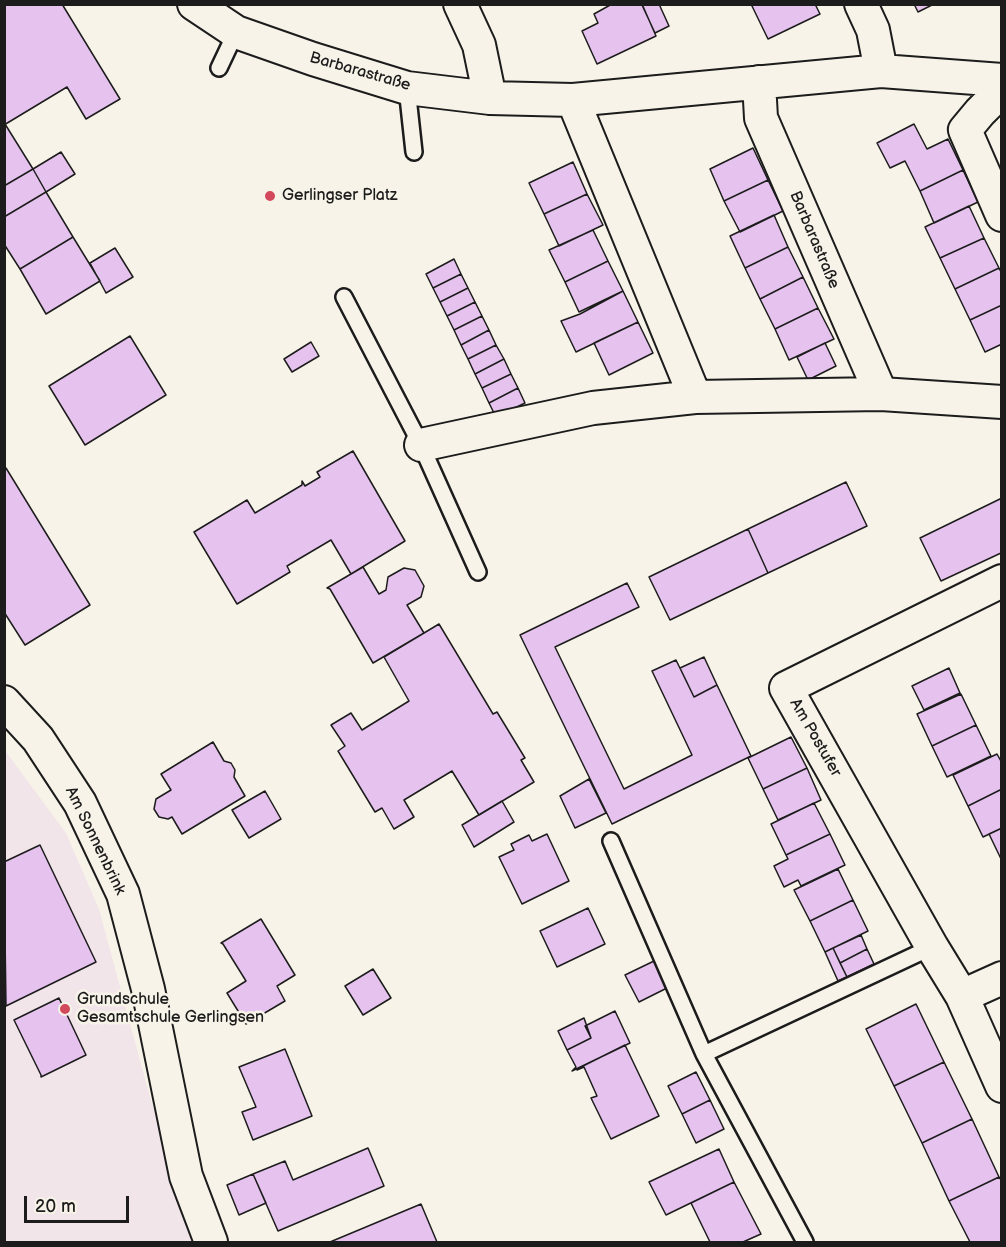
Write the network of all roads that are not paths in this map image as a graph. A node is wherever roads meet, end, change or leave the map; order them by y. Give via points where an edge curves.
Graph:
1 (194, 4) edge
2 (460, 4) edge
3 (861, 4) edge
4 (236, 32) junction
5 (219, 68) dead end
6 (881, 71) junction
7 (1002, 80) edge
8 (759, 82) junction
9 (407, 88) junction
10 (1002, 90) edge
11 (490, 98) junction
12 (573, 100) junction
13 (414, 152) dead end
14 (1002, 215) edge
15 (344, 297) dead end
16 (881, 394) junction
17 (695, 397) junction
18 (1002, 402) edge
19 (421, 444) junction
20 (478, 572) dead end
21 (1002, 581) edge
22 (4, 702) edge
23 (611, 841) dead end
24 (932, 946) junction
25 (1002, 978) edge
26 (962, 996) junction
27 (704, 1054) junction
28 (1002, 1086) edge
29 (211, 1242) edge
30 (805, 1242) edge

1 - 4 street, Barbarastraße
2 - 11 street via 479,45
3 - 6 street via 873,30
4 - 5 lane
4 - 9 street, Barbarastraße
6 - 7 street, Barbarastraße
6 - 8 street, Barbarastraße
8 - 12 street, Barbarastraße
8 - 16 street, Barbarastraße via 761,118
9 - 11 street, Barbarastraße
9 - 13 lane
10 - 14 street via 965,130
11 - 12 street, Barbarastraße
12 - 17 street
15 - 19 lane
16 - 17 street
16 - 18 street
17 - 19 street via 592,408
19 - 20 lane
21 - 24 street, Am Postufer via 786,688
22 - 29 street, Am Sonnenbrink via 38,739 80,803 123,894 148,989 186,1176
23 - 27 lane
24 - 26 street, Am Postufer
24 - 27 lane
25 - 26 street
26 - 28 street, Am Postufer
27 - 30 lane

